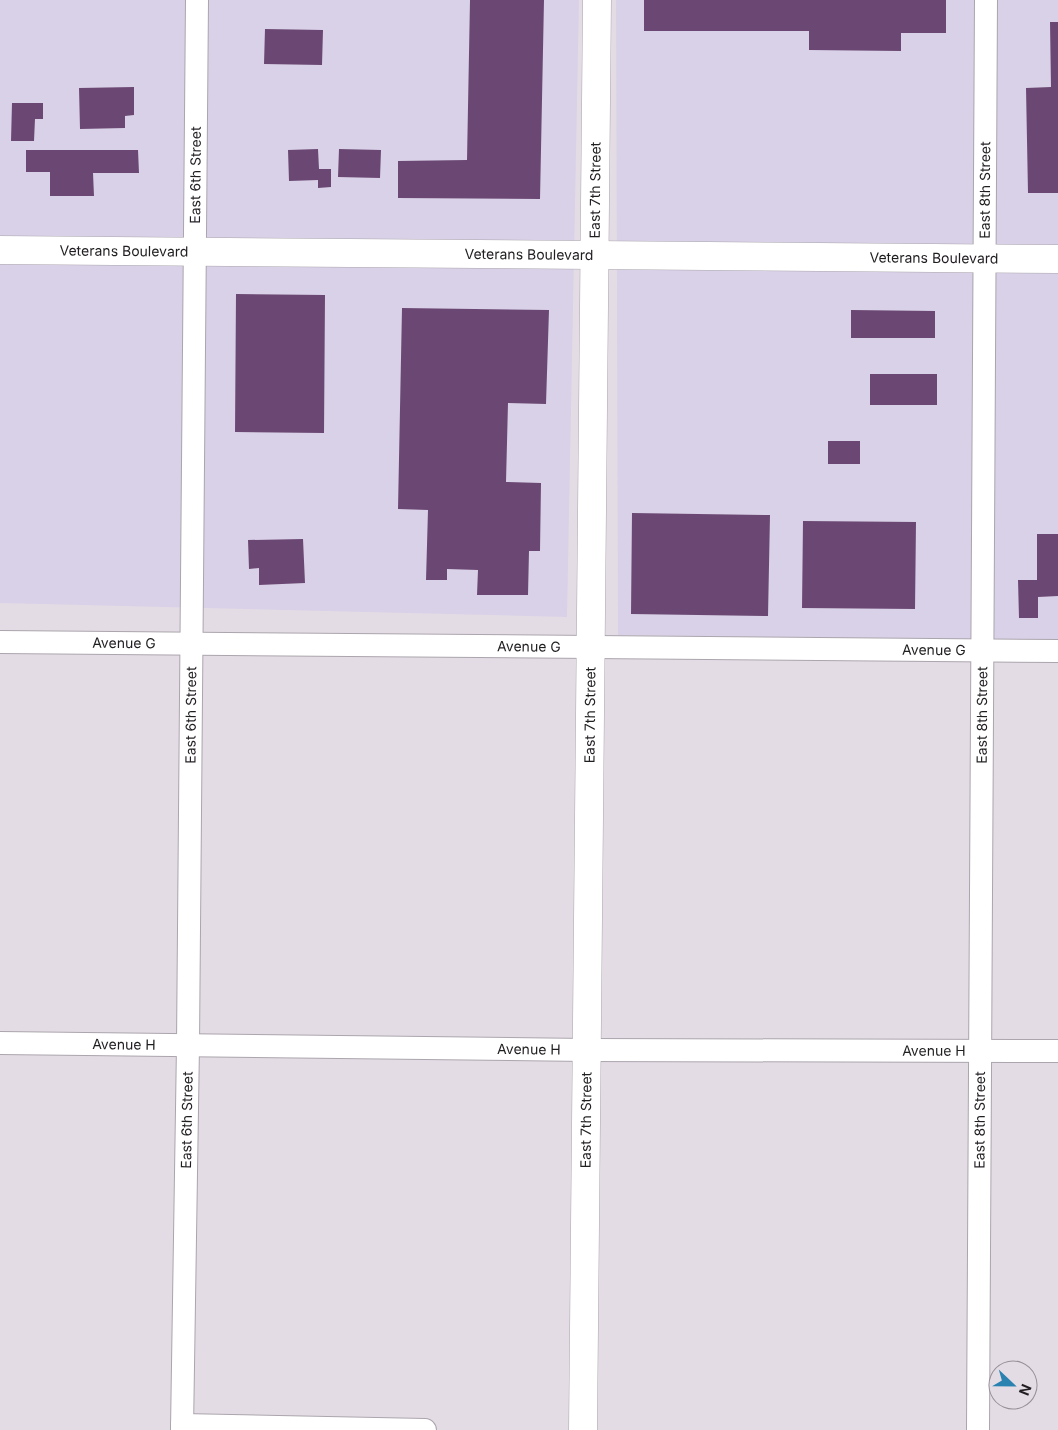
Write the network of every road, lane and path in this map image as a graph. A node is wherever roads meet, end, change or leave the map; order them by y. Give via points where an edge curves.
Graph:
1 (197, 0) edge
2 (598, 0) edge
3 (986, 0) edge
4 (0, 250) edge
5 (195, 252) junction
6 (595, 255) junction
7 (984, 258) junction
8 (1058, 259) edge
9 (0, 642) edge
10 (191, 644) junction
11 (591, 647) junction
12 (982, 650) junction
13 (1058, 651) edge
14 (0, 1043) edge
15 (188, 1045) junction
16 (587, 1050) junction
17 (980, 1050) junction
18 (1058, 1051) edge
19 (182, 1428) edge
20 (425, 1430) edge
21 (583, 1430) edge
22 (978, 1430) edge

1 - 5 street, East 6th Street
2 - 6 street, East 7th Street
3 - 7 street, East 8th Street
4 - 5 street, Veterans Boulevard
5 - 6 street, Veterans Boulevard
5 - 10 street, East 6th Street
6 - 7 street, Veterans Boulevard
6 - 11 street, East 7th Street
7 - 8 street, Veterans Boulevard
7 - 12 street, East 8th Street
9 - 10 street, Avenue G
10 - 11 street, Avenue G
10 - 15 street, East 6th Street
11 - 12 street, Avenue G
11 - 16 street, East 7th Street
12 - 13 street, Avenue G
12 - 17 street, East 8th Street
14 - 15 street, Avenue H
15 - 16 street, Avenue H
15 - 19 street, East 6th Street
16 - 17 street, Avenue H
16 - 21 street, East 7th Street
17 - 18 street, Avenue H
17 - 22 street, East 8th Street
19 - 20 street

